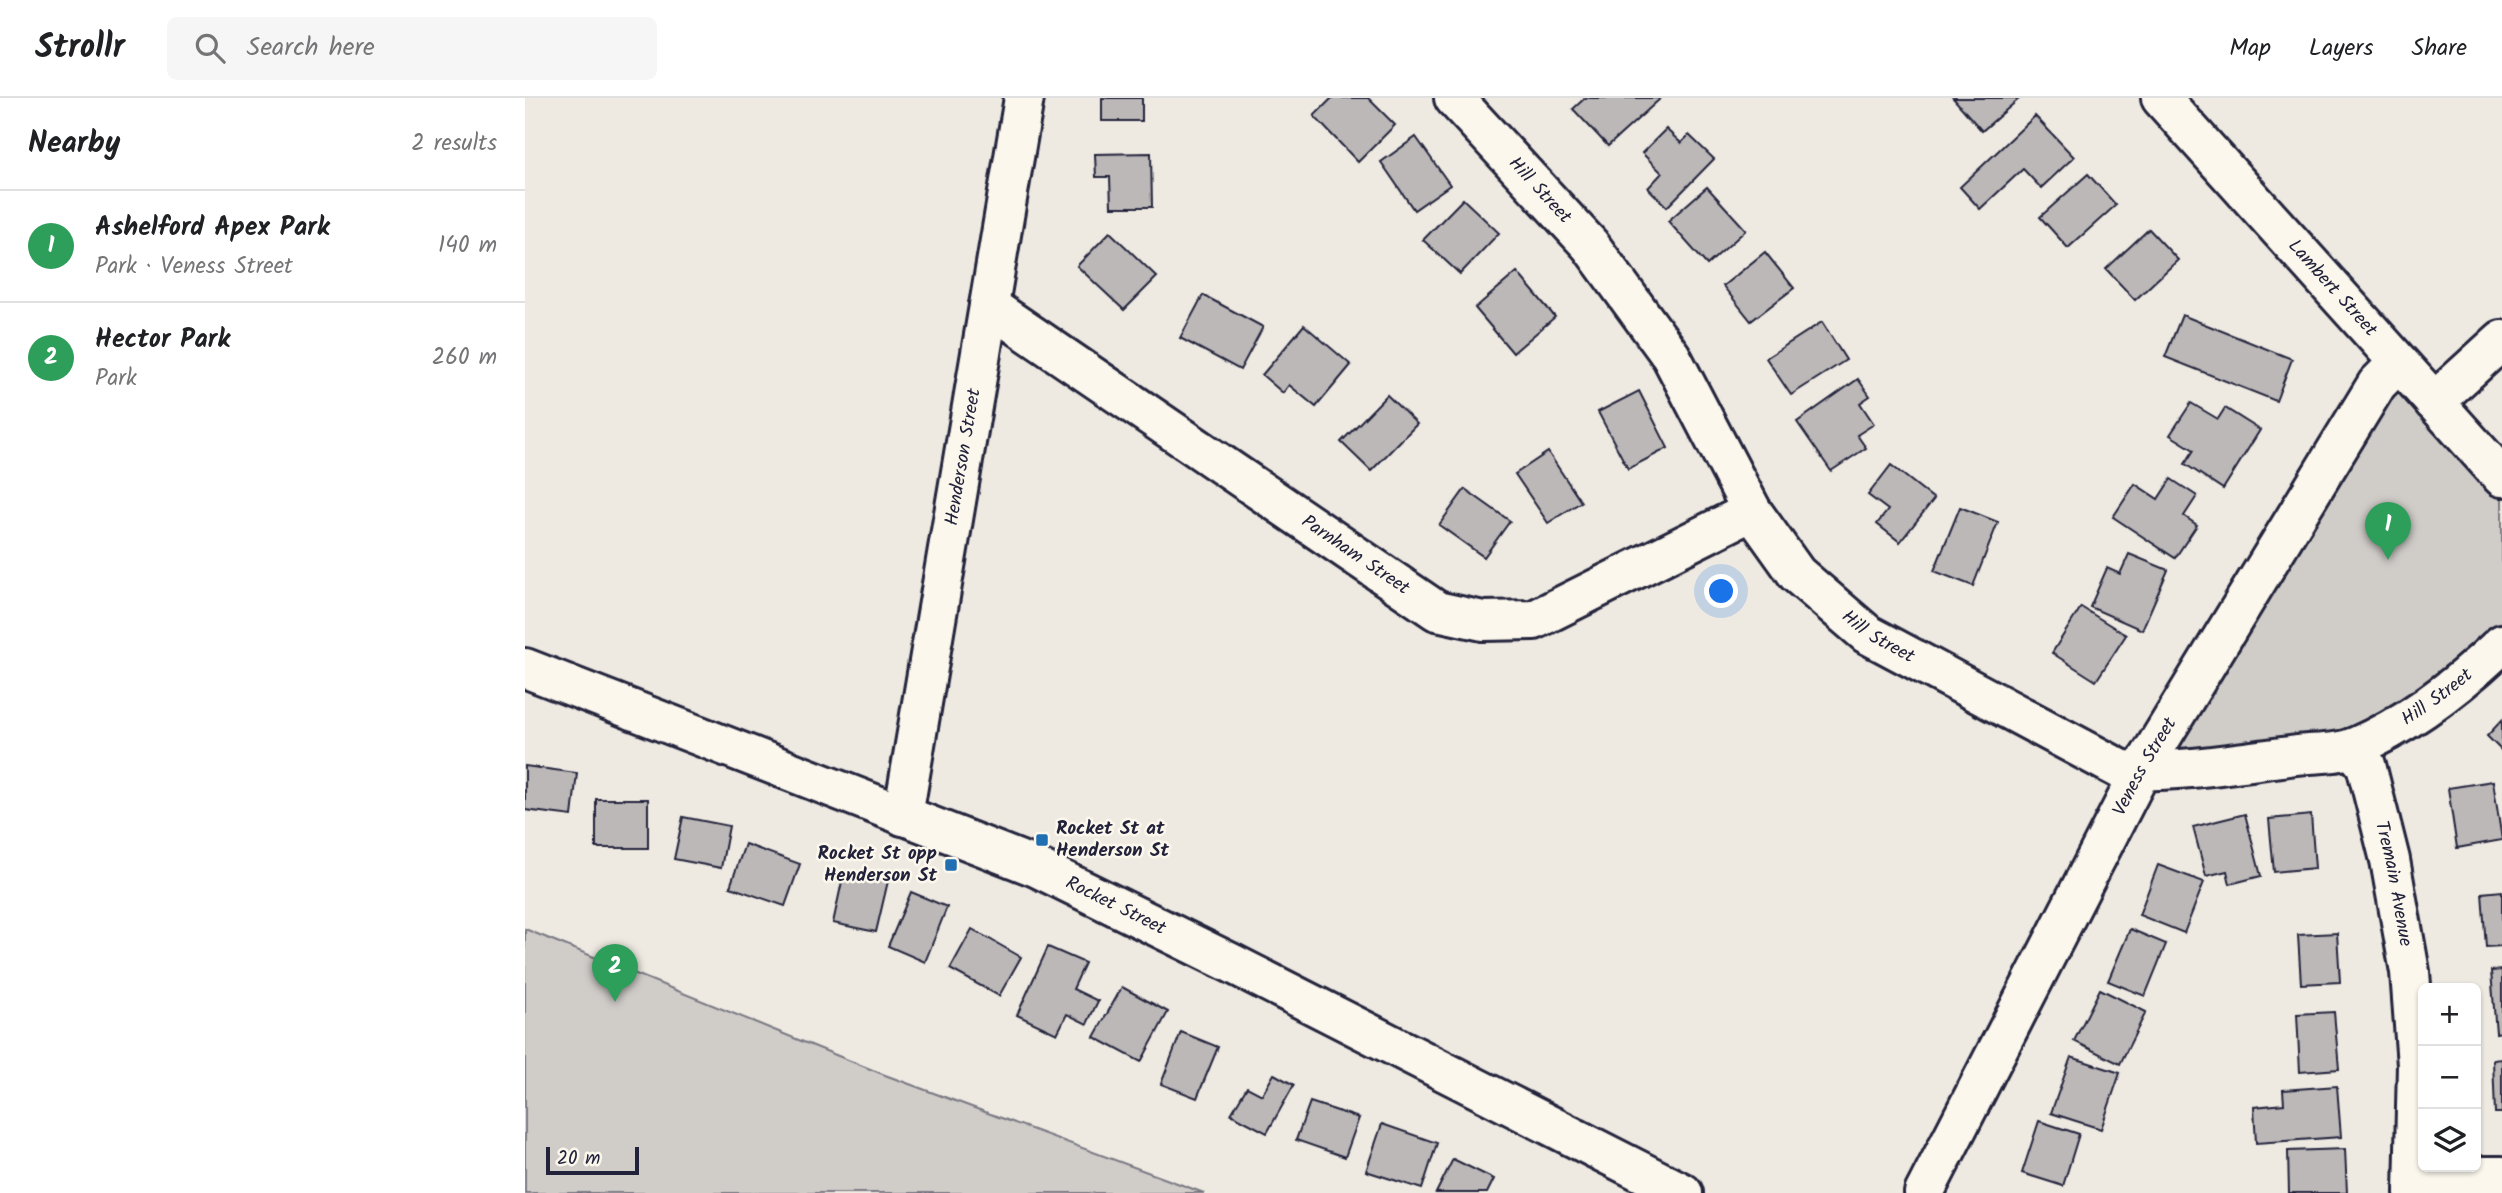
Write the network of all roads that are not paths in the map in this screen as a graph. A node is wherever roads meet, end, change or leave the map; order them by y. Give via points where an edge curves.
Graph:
1 (1024, 98) edge
2 (1454, 98) edge
3 (2161, 98) edge
4 (989, 306) junction
5 (2502, 340) edge
6 (2398, 363) junction
7 (2434, 402) junction
8 (2502, 477) edge
9 (1752, 511) junction
10 (2502, 643) edge
11 (525, 668) edge
12 (2352, 748) junction
13 (2141, 771) junction
14 (903, 816) junction
15 (2502, 1176) edge
16 (2415, 1184) edge
17 (1683, 1193) edge
18 (1924, 1193) edge

1 - 4 street, Henderson Street
2 - 9 street, Hill Street via 1590,245 1671,356
3 - 6 street, Lambert Street
4 - 9 street, Parnham Street via 1437,611 1483,621 1534,620
4 - 14 street, Henderson Street
5 - 7 street
6 - 7 street, Lambert Street
6 - 13 street, Veness Street via 2377,384
7 - 8 street, Lambert Street
9 - 13 street, Hill Street via 1797,574 1867,634 2122,770
10 - 12 street, Hill Street via 2440,696
11 - 14 street, Rocket Street
12 - 13 street, Hill Street
12 - 16 street, Tremain Avenue via 2366,765 2410,972 2417,1065
13 - 18 street, Veness Street
14 - 17 street, Rocket Street via 1036,867
15 - 16 street

